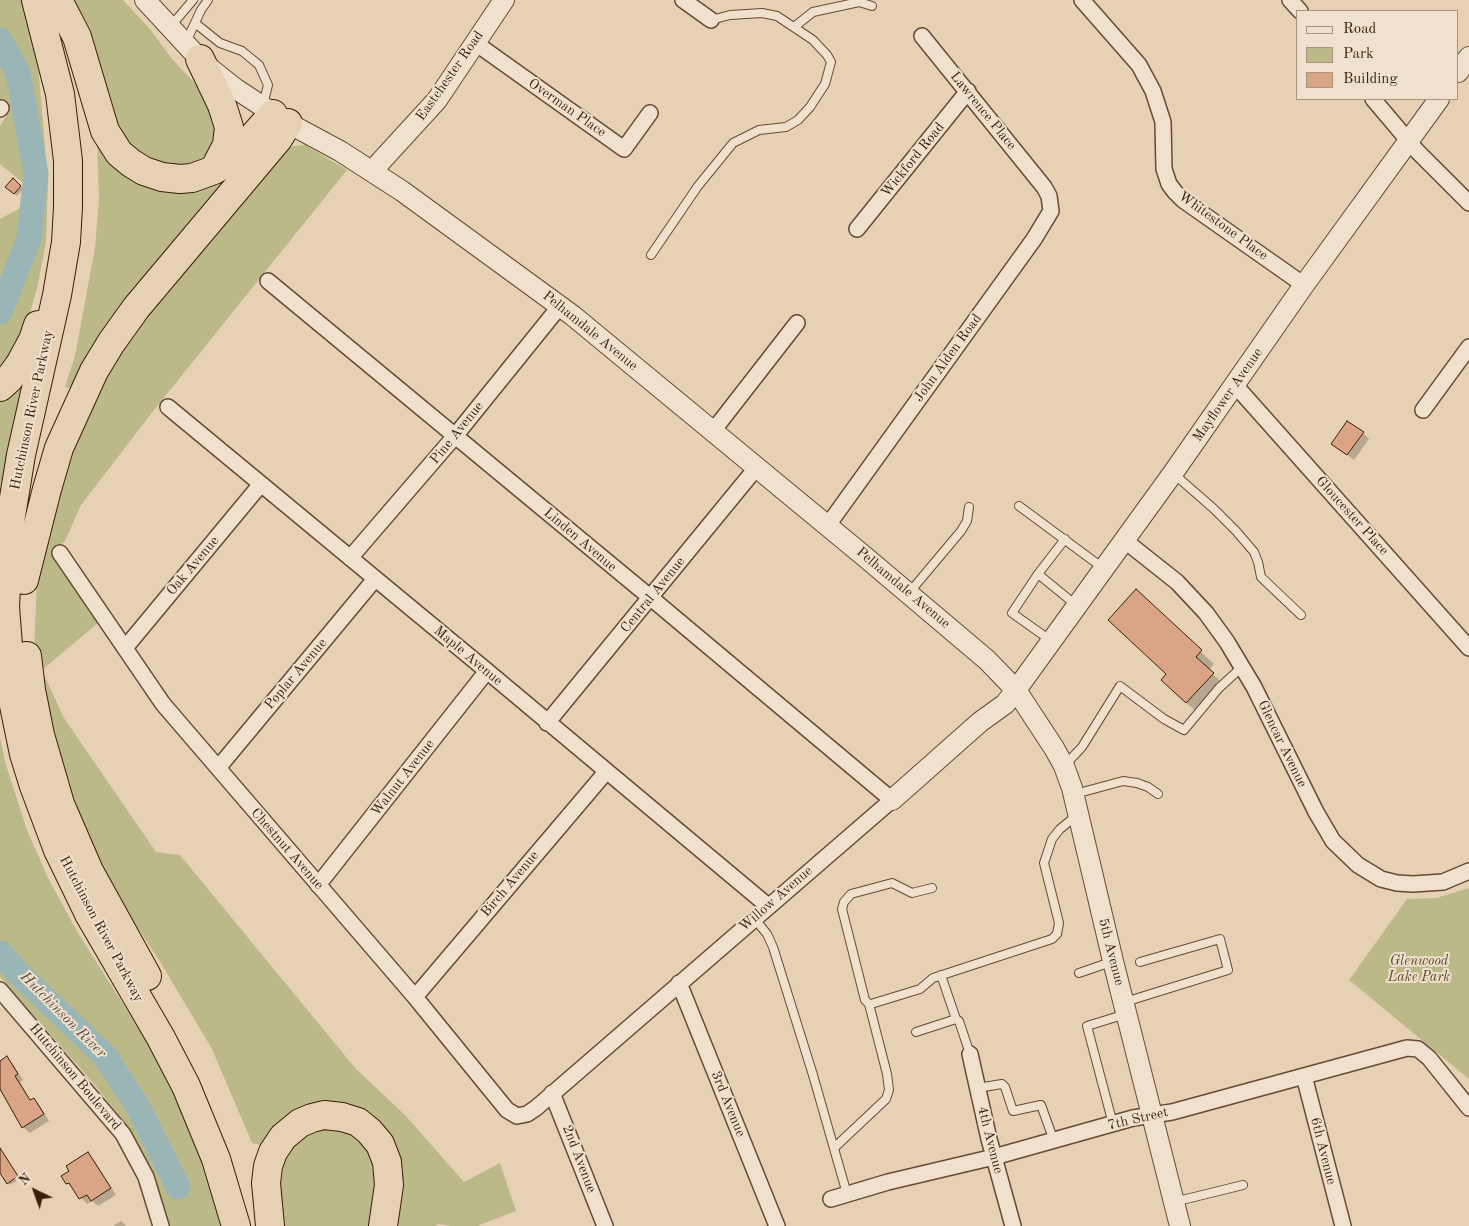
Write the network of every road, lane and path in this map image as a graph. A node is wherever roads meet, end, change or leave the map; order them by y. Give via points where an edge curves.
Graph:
1 (36, 0) edge
2 (57, 0) edge
3 (146, 0) edge
4 (193, 0) edge
5 (208, 0) edge
6 (504, 0) edge
7 (683, 0) edge
8 (1082, 0) edge
9 (1290, 0) edge
10 (872, 6) dead end
11 (1299, 10) edge
12 (711, 20) joint
13 (195, 23) junction
14 (170, 27) junction
15 (794, 27) junction
16 (922, 36) dead end
17 (474, 42) junction
18 (192, 51) junction
19 (1469, 57) edge
20 (1459, 71) edge
21 (968, 91) junction
22 (1375, 100) edge
23 (1438, 100) edge
24 (650, 113) dead end
25 (274, 115) junction
26 (1408, 140) junction
27 (214, 170) junction
28 (372, 171) junction
29 (68, 182) junction
30 (1044, 186) joint
31 (1469, 203) edge
32 (857, 229) dead end
33 (650, 255) dead end
34 (268, 281) dead end
35 (1304, 285) junction
36 (560, 306) junction
37 (797, 322) dead end
38 (1469, 347) edge
39 (1235, 385) junction
40 (0, 387) edge
41 (168, 407) dead end
42 (1423, 410) dead end
43 (713, 431) junction
44 (455, 436) junction
45 (757, 467) junction
46 (1173, 473) junction
47 (261, 484) junction
48 (1019, 506) dead end
49 (969, 507) dead end
50 (828, 525) junction
51 (1065, 539) junction
52 (1124, 540) junction
53 (60, 553) dead end
54 (350, 558) junction
55 (1103, 568) junction
56 (1038, 574) junction
57 (24, 580) junction
58 (375, 580) junction
59 (909, 593) junction
60 (651, 598) junction
61 (1077, 605) junction
62 (1301, 615) dead end
63 (1050, 641) junction
64 (125, 648) junction
65 (1469, 648) edge
66 (1242, 668) junction
67 (487, 671) junction
68 (0, 684) edge
69 (1016, 690) junction
70 (547, 722) junction
71 (23, 748) junction
72 (1064, 766) junction
73 (218, 768) junction
74 (606, 772) junction
75 (1073, 794) junction
76 (1158, 794) dead end
77 (892, 800) junction
78 (1078, 815) junction
79 (1469, 871) edge
80 (318, 885) junction
81 (932, 888) dead end
82 (768, 906) junction
83 (754, 918) junction
84 (1113, 961) junction
85 (1140, 962) dead end
86 (1079, 973) dead end
87 (941, 975) junction
88 (679, 983) junction
89 (0, 990) edge
90 (415, 997) junction
91 (869, 1004) junction
92 (1125, 1008) junction
93 (956, 1020) junction
94 (916, 1032) dead end
95 (970, 1054) joint
96 (1304, 1076) junction
97 (977, 1088) junction
98 (552, 1093) junction
99 (536, 1108) joint
100 (1469, 1108) edge
101 (1152, 1115) junction
102 (1113, 1124) junction
103 (1054, 1140) junction
104 (834, 1148) junction
105 (994, 1158) junction
106 (1243, 1184) dead end
107 (847, 1194) junction
108 (831, 1199) dead end
109 (1174, 1202) junction
110 (161, 1226) edge
111 (236, 1226) edge
112 (255, 1226) edge
113 (270, 1226) edge
114 (383, 1226) edge
115 (605, 1226) edge
116 (777, 1226) edge
117 (1013, 1226) edge
118 (1180, 1226) edge
119 (1342, 1226) edge

1 - 29 highway, Hutchinson River Parkway via 60,94
2 - 27 highway via 77,37 105,131 120,152 139,169 162,177 184,179
2 - 57 highway, Hutchinson River Parkway via 76,76 83,122 86,224 75,298 34,483
3 - 14 street, Pelhamdale Avenue
4 - 14 lane
5 - 13 lane
6 - 17 street, Eastchester Road
7 - 12 street
8 - 35 street, Whitestone Place via 1139,65 1154,91 1162,122 1164,169 1169,184 1183,200
9 - 11 street
10 - 15 lane via 858,2 813,12
12 - 15 lane via 762,13 777,16
13 - 18 lane
13 - 25 lane via 220,43 242,51 259,65 268,85
14 - 18 street, Pelhamdale Avenue
15 - 33 lane via 827,54 831,62 825,84 798,120 786,127 759,130 733,143 698,186
16 - 21 street, Lawrence Place
17 - 24 street, Overman Place via 624,149
17 - 28 street, Eastchester Road via 437,100
18 - 25 street, Pelhamdale Avenue via 236,89
18 - 27 highway via 222,105 228,127 227,145
19 - 20 street
21 - 30 street, Lawrence Place
21 - 32 street, Wickford Road
22 - 26 street
23 - 26 street, Mayflower Avenue
25 - 27 highway via 242,150
25 - 28 street, Pelhamdale Avenue
25 - 57 highway via 268,150 136,308 94,371 59,448
26 - 31 street
26 - 35 street, Mayflower Avenue
28 - 36 street, Pelhamdale Avenue
29 - 40 highway via 54,234 47,288 36,330 20,364
29 - 71 highway, Hutchinson River Parkway via 63,263 21,455 7,551 5,608 8,657
30 - 50 street, John Alden Road via 1052,211 1046,222
34 - 44 street, Linden Avenue
35 - 39 street, Mayflower Avenue
36 - 43 street, Pelhamdale Avenue
36 - 44 street, Pine Avenue
37 - 43 street
38 - 42 street
39 - 46 street, Mayflower Avenue
39 - 65 street, Gloucester Place
41 - 47 street, Maple Avenue
43 - 45 street, Pelhamdale Avenue
44 - 54 street, Pine Avenue
44 - 60 street, Linden Avenue
45 - 50 street, Pelhamdale Avenue
45 - 60 street, Central Avenue
46 - 52 street, Mayflower Avenue
46 - 62 lane via 1236,531 1254,552 1262,577
47 - 54 street, Maple Avenue
47 - 64 street, Oak Avenue
48 - 51 lane
49 - 59 lane via 961,531
50 - 59 street, Pelhamdale Avenue
51 - 55 lane
51 - 56 lane
52 - 55 street, Mayflower Avenue
52 - 66 street, Glencar Avenue via 1177,582 1206,613
53 - 64 street, Chestnut Avenue
54 - 58 street, Maple Avenue
55 - 61 street, Mayflower Avenue
56 - 61 lane
56 - 63 lane via 1012,613
57 - 112 highway, Hutchinson River Parkway via 31,690 44,752 60,804 89,870 208,1088 235,1158
58 - 67 street, Maple Avenue
58 - 73 street, Poplar Avenue
59 - 69 street, Pelhamdale Avenue via 987,660
60 - 70 street, Central Avenue
60 - 77 street, Linden Avenue
61 - 63 street, Mayflower Avenue
63 - 69 street, Mayflower Avenue
64 - 73 street, Chestnut Avenue via 163,704
66 - 72 lane via 1219,688 1184,730 1120,686 1082,746
66 - 79 street, Glencar Avenue via 1316,812 1334,841 1358,865 1381,878 1405,883 1443,882
67 - 70 street, Maple Avenue
67 - 80 street, Walnut Avenue
68 - 71 highway
69 - 72 street, 5th Avenue
69 - 77 street, Willow Avenue via 1005,704
70 - 74 street, Maple Avenue
71 - 111 highway, Hutchinson River Parkway via 41,807 72,880 175,1063 199,1114
72 - 75 street, 5th Avenue
73 - 80 street, Chestnut Avenue
74 - 82 street, Maple Avenue
74 - 90 street, Birch Avenue
75 - 76 lane via 1123,781 1137,782
75 - 78 street, 5th Avenue
77 - 82 street, Willow Avenue
78 - 84 street, 5th Avenue
78 - 87 lane via 1052,839 1044,863 1059,923 1057,934 1052,939
80 - 90 street, Chestnut Avenue
81 - 91 lane via 912,893 892,883 851,894 844,902 842,909 865,1000
82 - 83 street, Willow Avenue
83 - 88 street, Willow Avenue
83 - 104 lane via 773,947
84 - 86 lane
84 - 92 street, 5th Avenue
85 - 92 lane via 1220,939 1228,970
87 - 91 lane via 920,989
87 - 93 lane
88 - 98 street, Willow Avenue
88 - 116 street, 3rd Avenue
89 - 110 street, Hutchinson Boulevard via 123,1134 146,1177
90 - 99 street, Chestnut Avenue via 507,1110 517,1116
91 - 104 lane via 889,1090 886,1099
92 - 101 street, 5th Avenue
92 - 102 lane via 1087,1026
93 - 94 lane
93 - 95 lane via 959,1020
95 - 97 street, 4th Avenue
96 - 100 street, 7th Street via 1406,1048 1418,1050 1429,1058
96 - 101 street, 7th Street
96 - 119 street, 6th Avenue
97 - 103 lane via 1002,1084 1013,1111 1041,1105
97 - 105 street, 4th Avenue
98 - 99 street, Willow Avenue
98 - 115 street, 2nd Avenue
101 - 102 street, 7th Street
101 - 109 street, 5th Avenue
102 - 103 street, 7th Street
103 - 105 street, 7th Street
104 - 107 lane
105 - 107 street, 7th Street
105 - 117 street, 4th Avenue
106 - 109 lane
107 - 108 street, 7th Street
109 - 118 street, 5th Avenue
113 - 114 highway via 266,1183 273,1152 284,1136 300,1123 324,1115 358,1122 380,1144 388,1162 389,1185

